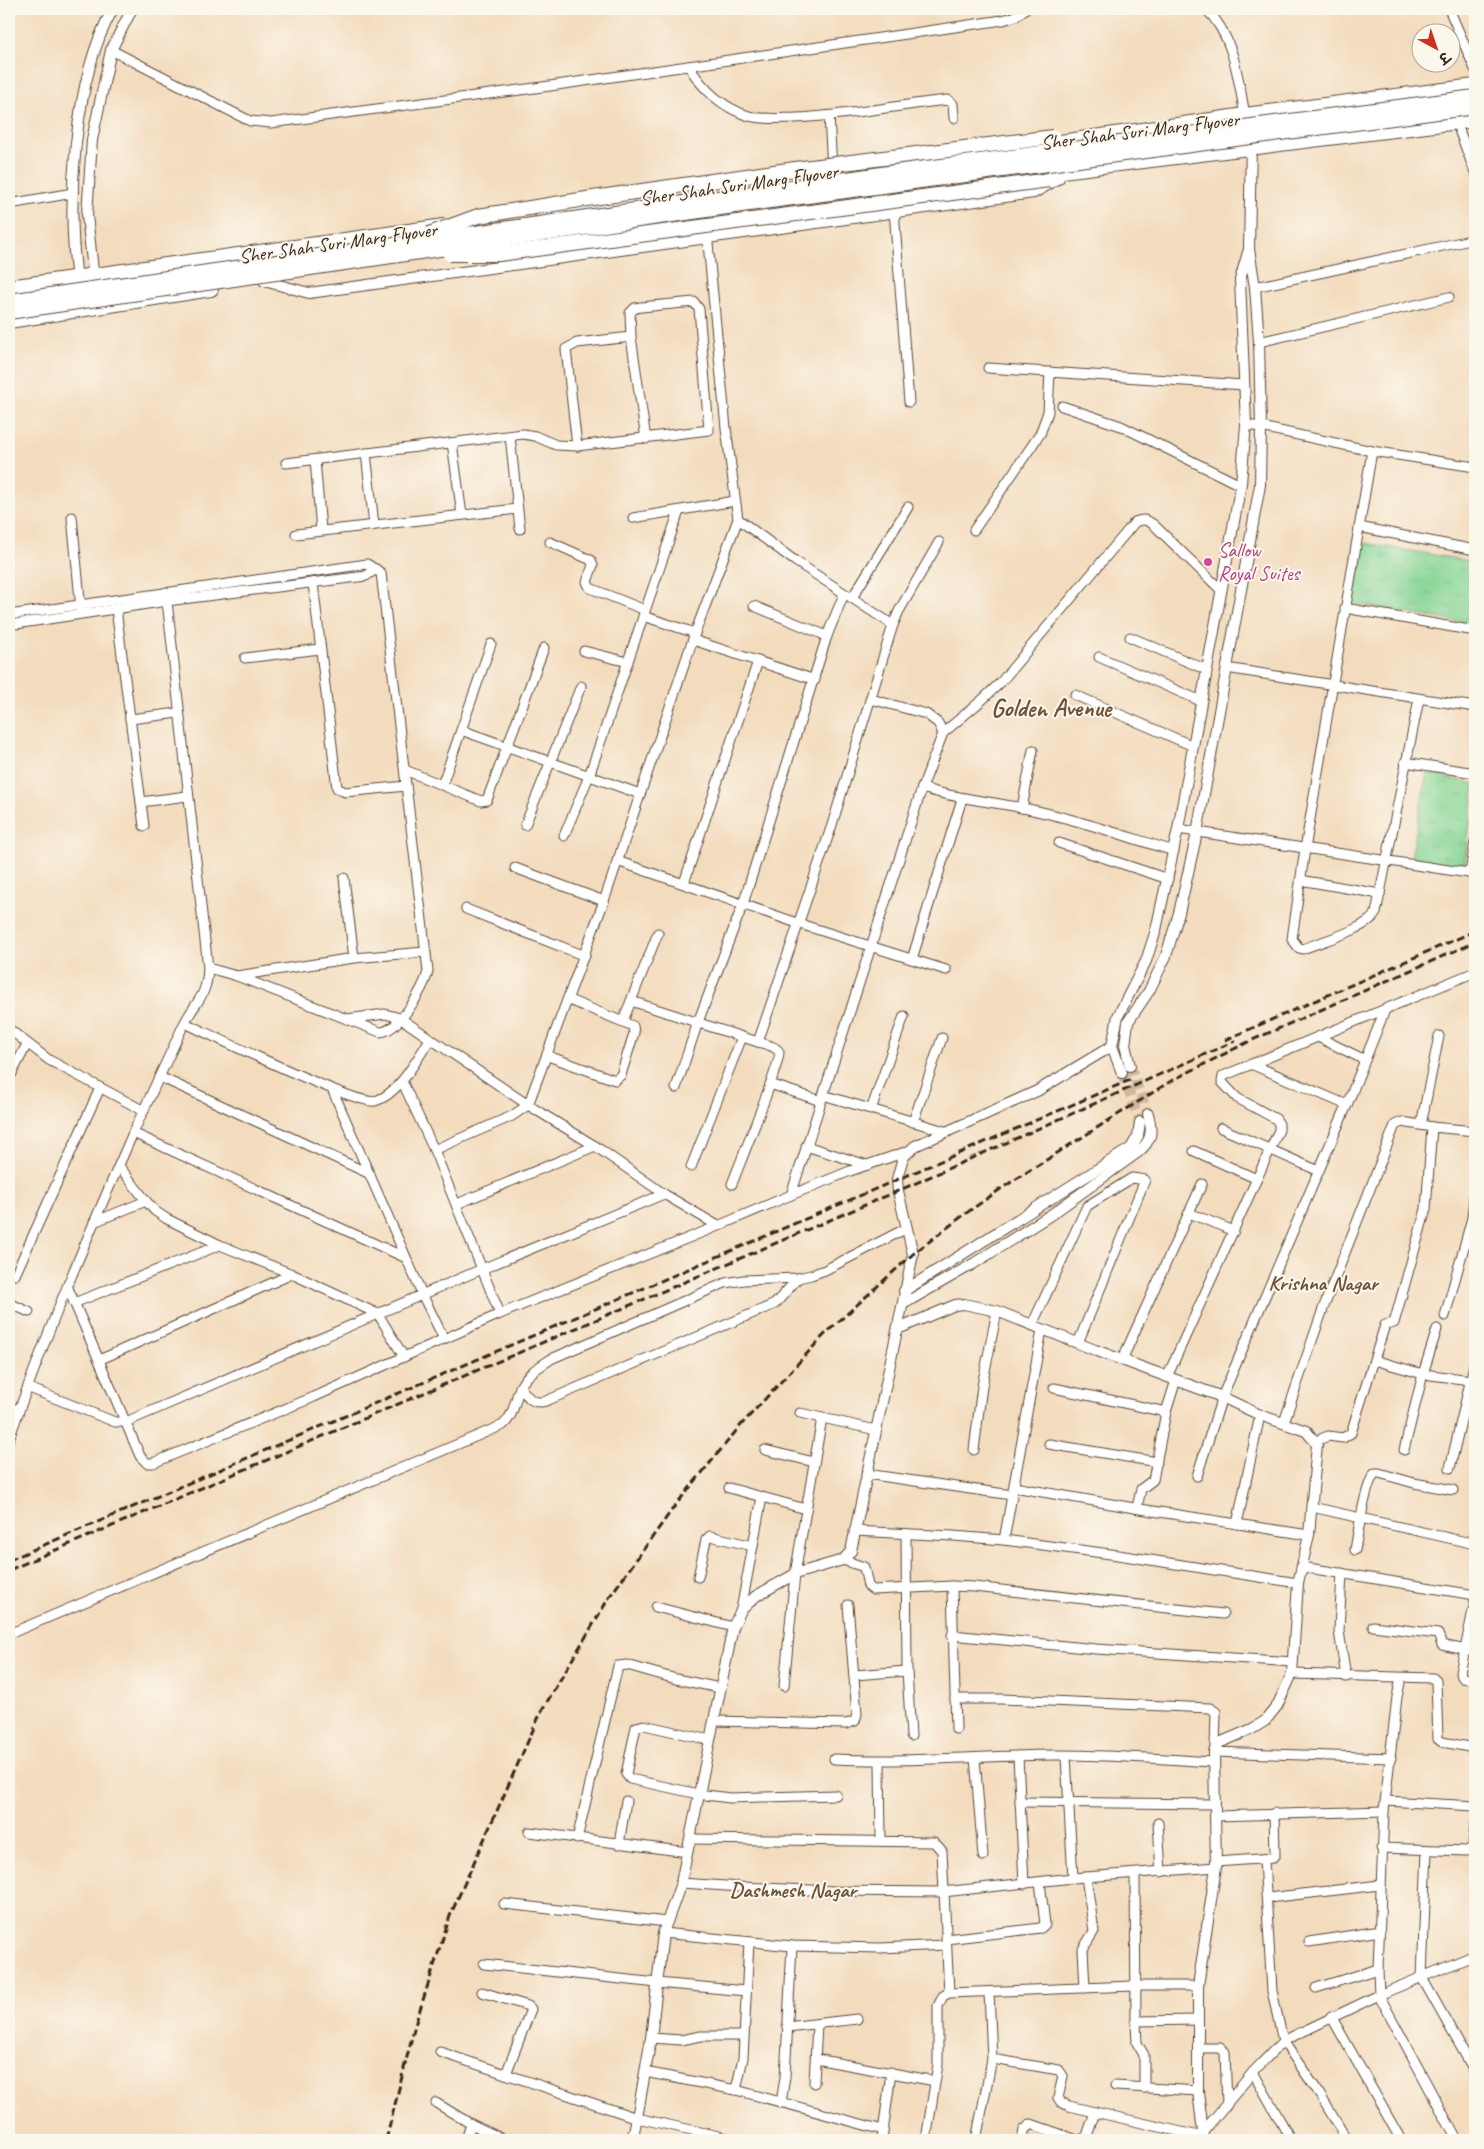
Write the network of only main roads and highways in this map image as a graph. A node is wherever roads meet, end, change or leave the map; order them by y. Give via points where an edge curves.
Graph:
1 (1475, 86) edge
2 (1475, 97) edge
3 (1475, 107) edge
4 (1475, 120) edge
5 (1105, 135) junction
6 (1099, 166) junction
7 (400, 249) junction
8 (9, 287) edge
9 (9, 301) edge
10 (9, 312) edge
11 (9, 320) edge

1 - 5 highway
2 - 7 highway, Sher Shah Suri Marg Flyover, bridge via 895,172
3 - 7 highway, Sher Shah Suri Marg Flyover, bridge
4 - 6 highway
5 - 7 highway, bridge via 1053,136 795,169 487,214
5 - 8 highway
6 - 7 highway, bridge via 1054,179 499,254
6 - 11 highway via 264,281
7 - 9 highway, Sher Shah Suri Marg Flyover, bridge
7 - 10 highway, Sher Shah Suri Marg Flyover, bridge

